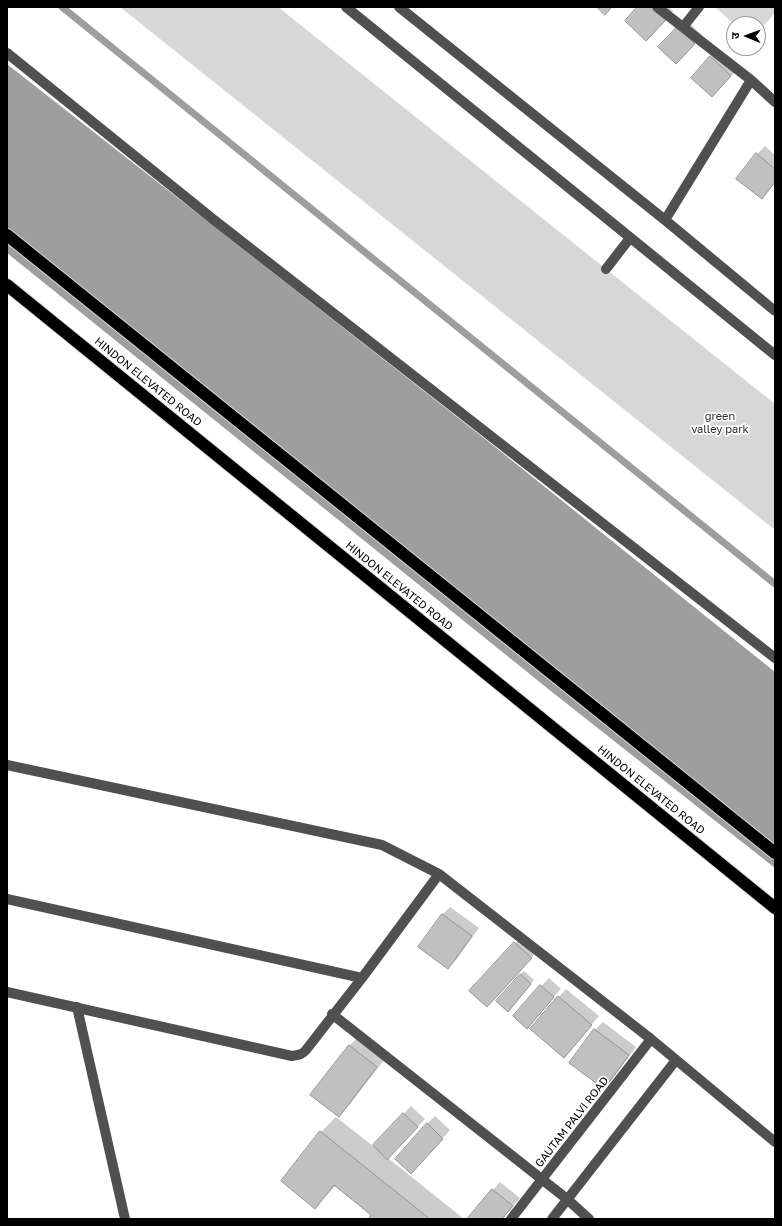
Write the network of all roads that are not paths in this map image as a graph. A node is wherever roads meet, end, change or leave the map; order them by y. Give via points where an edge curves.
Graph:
1 (346, 7) edge
2 (399, 7) edge
3 (657, 7) edge
4 (698, 7) edge
5 (683, 27) junction
6 (7, 52) edge
7 (751, 80) junction
8 (775, 102) edge
9 (665, 220) junction
10 (7, 235) edge
11 (630, 238) junction
12 (606, 269) dead end
13 (7, 285) edge
14 (775, 311) edge
15 (775, 355) edge
16 (775, 658) edge
17 (7, 765) edge
18 (775, 853) edge
19 (438, 874) junction
20 (7, 899) edge
21 (775, 908) edge
22 (362, 978) junction
23 (7, 992) edge
24 (76, 1007) junction
25 (332, 1014) junction
26 (651, 1039) junction
27 (676, 1060) junction
28 (775, 1142) edge
29 (542, 1179) junction
30 (568, 1199) junction
31 (125, 1219) edge
32 (511, 1219) edge
33 (552, 1219) edge
34 (589, 1219) edge

1 - 11 street
2 - 9 street
3 - 5 street
4 - 5 street
5 - 7 street
6 - 16 street via 220,225
7 - 8 street
7 - 9 street
9 - 14 street
10 - 18 highway
11 - 12 street
11 - 15 street
13 - 21 highway, HINDON ELEVATED ROAD
17 - 19 street via 382,845
19 - 22 street
19 - 26 street
20 - 22 street
22 - 25 street
23 - 24 street
24 - 25 street via 292,1056 303,1054
24 - 31 street
25 - 29 street
26 - 27 street
26 - 29 street, GAUTAM PALVI ROAD
27 - 28 street
27 - 30 street
29 - 30 street
29 - 32 street, GAUTAM PALVI ROAD
30 - 33 street
30 - 34 street

